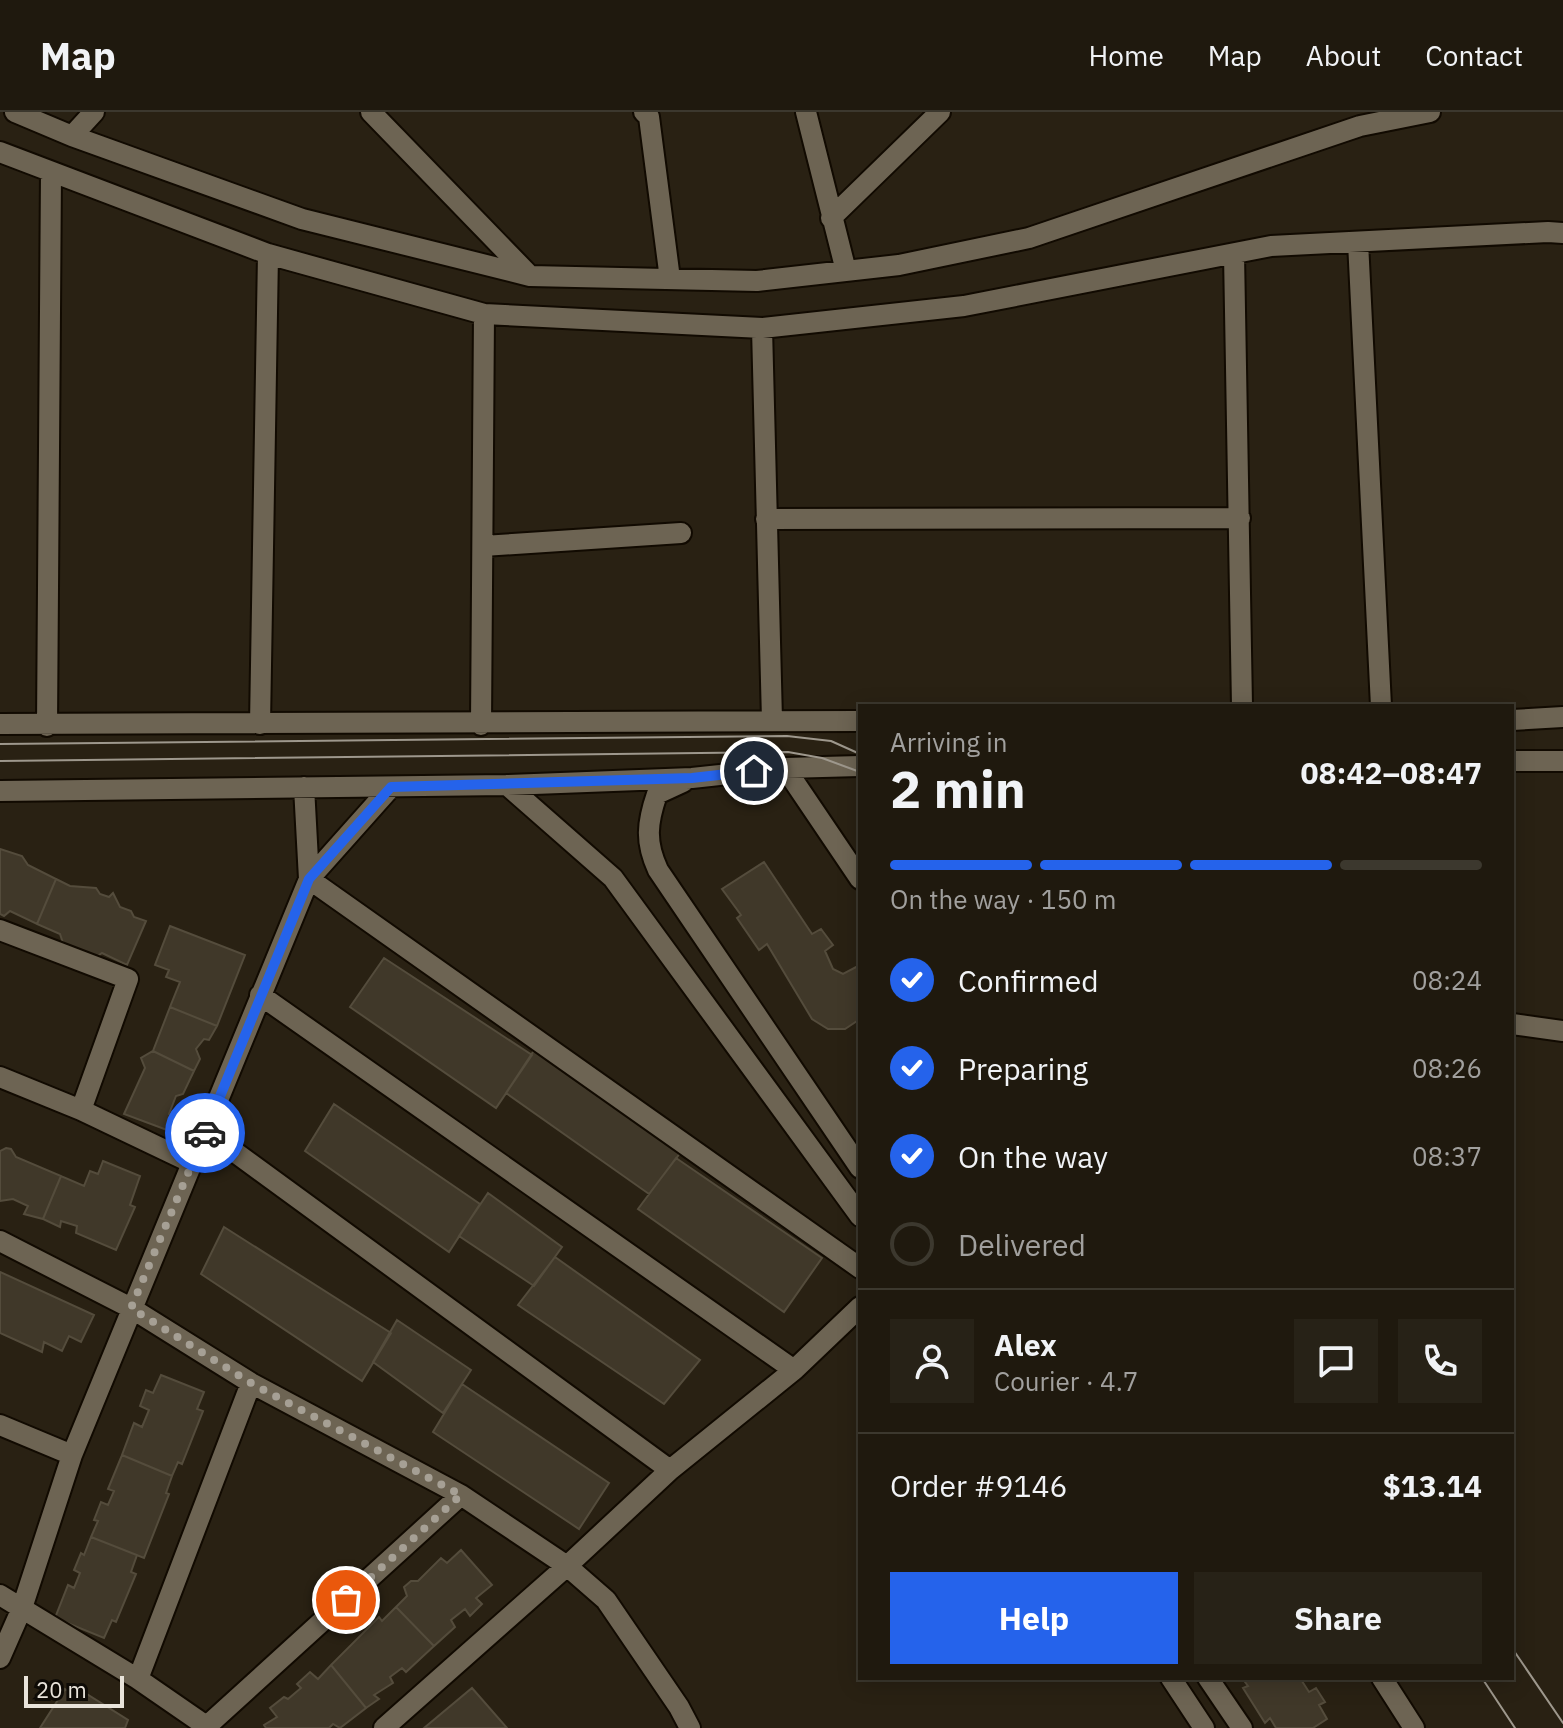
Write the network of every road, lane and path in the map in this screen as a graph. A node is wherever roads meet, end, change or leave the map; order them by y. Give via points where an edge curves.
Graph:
1 (15, 112) edge
2 (94, 112) edge
3 (371, 112) edge
4 (644, 112) edge
5 (806, 112) edge
6 (940, 112) edge
7 (1430, 112) edge
8 (1403, 114) edge
9 (72, 136) junction
10 (0, 152) edge
11 (51, 173) junction
12 (831, 218) junction
13 (1563, 233) edge
14 (1358, 242) junction
15 (268, 254) junction
16 (1234, 254) junction
17 (846, 271) junction
18 (530, 276) junction
19 (670, 279) junction
20 (484, 314) junction
21 (762, 328) junction
22 (1240, 518) junction
23 (766, 519) junction
24 (681, 533) dead end
25 (483, 546) junction
26 (1242, 704) edge
27 (1381, 704) edge
28 (1563, 717) edge
29 (772, 720) junction
30 (1514, 720) edge
31 (858, 721) edge
32 (0, 724) edge
33 (260, 724) junction
34 (481, 725) junction
35 (47, 726) junction
36 (1514, 761) edge
37 (1563, 761) edge
38 (858, 766) edge
39 (785, 768) junction
40 (692, 778) junction
41 (507, 785) junction
42 (304, 787) junction
43 (391, 787) junction
44 (0, 791) edge
45 (858, 876) edge
46 (309, 879) junction
47 (0, 930) edge
48 (260, 995) junction
49 (1514, 1024) edge
50 (1563, 1031) edge
51 (0, 1077) edge
52 (81, 1110) junction
53 (206, 1131) junction
54 (192, 1163) junction
55 (858, 1165) edge
56 (858, 1213) edge
57 (0, 1241) edge
58 (858, 1267) edge
59 (131, 1308) junction
60 (858, 1309) edge
61 (794, 1370) junction
62 (251, 1383) junction
63 (0, 1425) edge
64 (72, 1455) junction
65 (670, 1470) junction
66 (461, 1495) junction
67 (567, 1566) junction
68 (0, 1595) edge
69 (22, 1608) junction
70 (0, 1658) edge
71 (138, 1679) junction
72 (1172, 1680) edge
73 (1209, 1680) edge
74 (1383, 1680) edge
75 (208, 1727) edge
76 (384, 1728) edge
77 (690, 1728) edge
78 (1204, 1728) edge
79 (1242, 1728) edge
80 (1414, 1728) edge

1 - 9 street
2 - 9 street
3 - 18 street
4 - 19 street via 649,117
5 - 12 street
6 - 12 street
7 - 8 street
8 - 17 street via 1029,238
9 - 18 street via 302,219
10 - 11 street
11 - 15 street
11 - 35 street
12 - 17 street
13 - 14 street
14 - 16 street via 1271,246
14 - 27 street
15 - 20 street
15 - 33 street
16 - 21 street via 964,306
16 - 22 street
17 - 19 street via 757,281
18 - 19 street
20 - 21 street
20 - 25 street
21 - 23 street
22 - 23 street
22 - 26 street
23 - 29 street
24 - 25 street
25 - 34 street
28 - 30 street
29 - 31 street
29 - 34 street
32 - 35 street
33 - 34 street
33 - 35 street
36 - 37 street
38 - 39 street
39 - 40 street
39 - 45 street
40 - 41 street
40 - 55 street via 657,794 649,818 650,853
41 - 43 street
41 - 56 street via 613,878
42 - 43 street
42 - 44 street
42 - 46 street
43 - 46 street
46 - 48 street
46 - 58 street
47 - 52 street via 128,979
48 - 53 street
48 - 61 street
49 - 50 street
51 - 52 street
52 - 54 street
53 - 54 street
53 - 65 street
54 - 59 street
57 - 59 street
59 - 62 street
59 - 64 street
60 - 61 street
61 - 65 street
62 - 66 street
62 - 71 street
63 - 64 street
64 - 69 street
65 - 67 street
66 - 67 street
66 - 75 street
67 - 76 street
67 - 77 street via 606,1600
68 - 69 street
69 - 70 street
69 - 71 street
71 - 75 street
72 - 78 street
73 - 79 street
74 - 80 street

